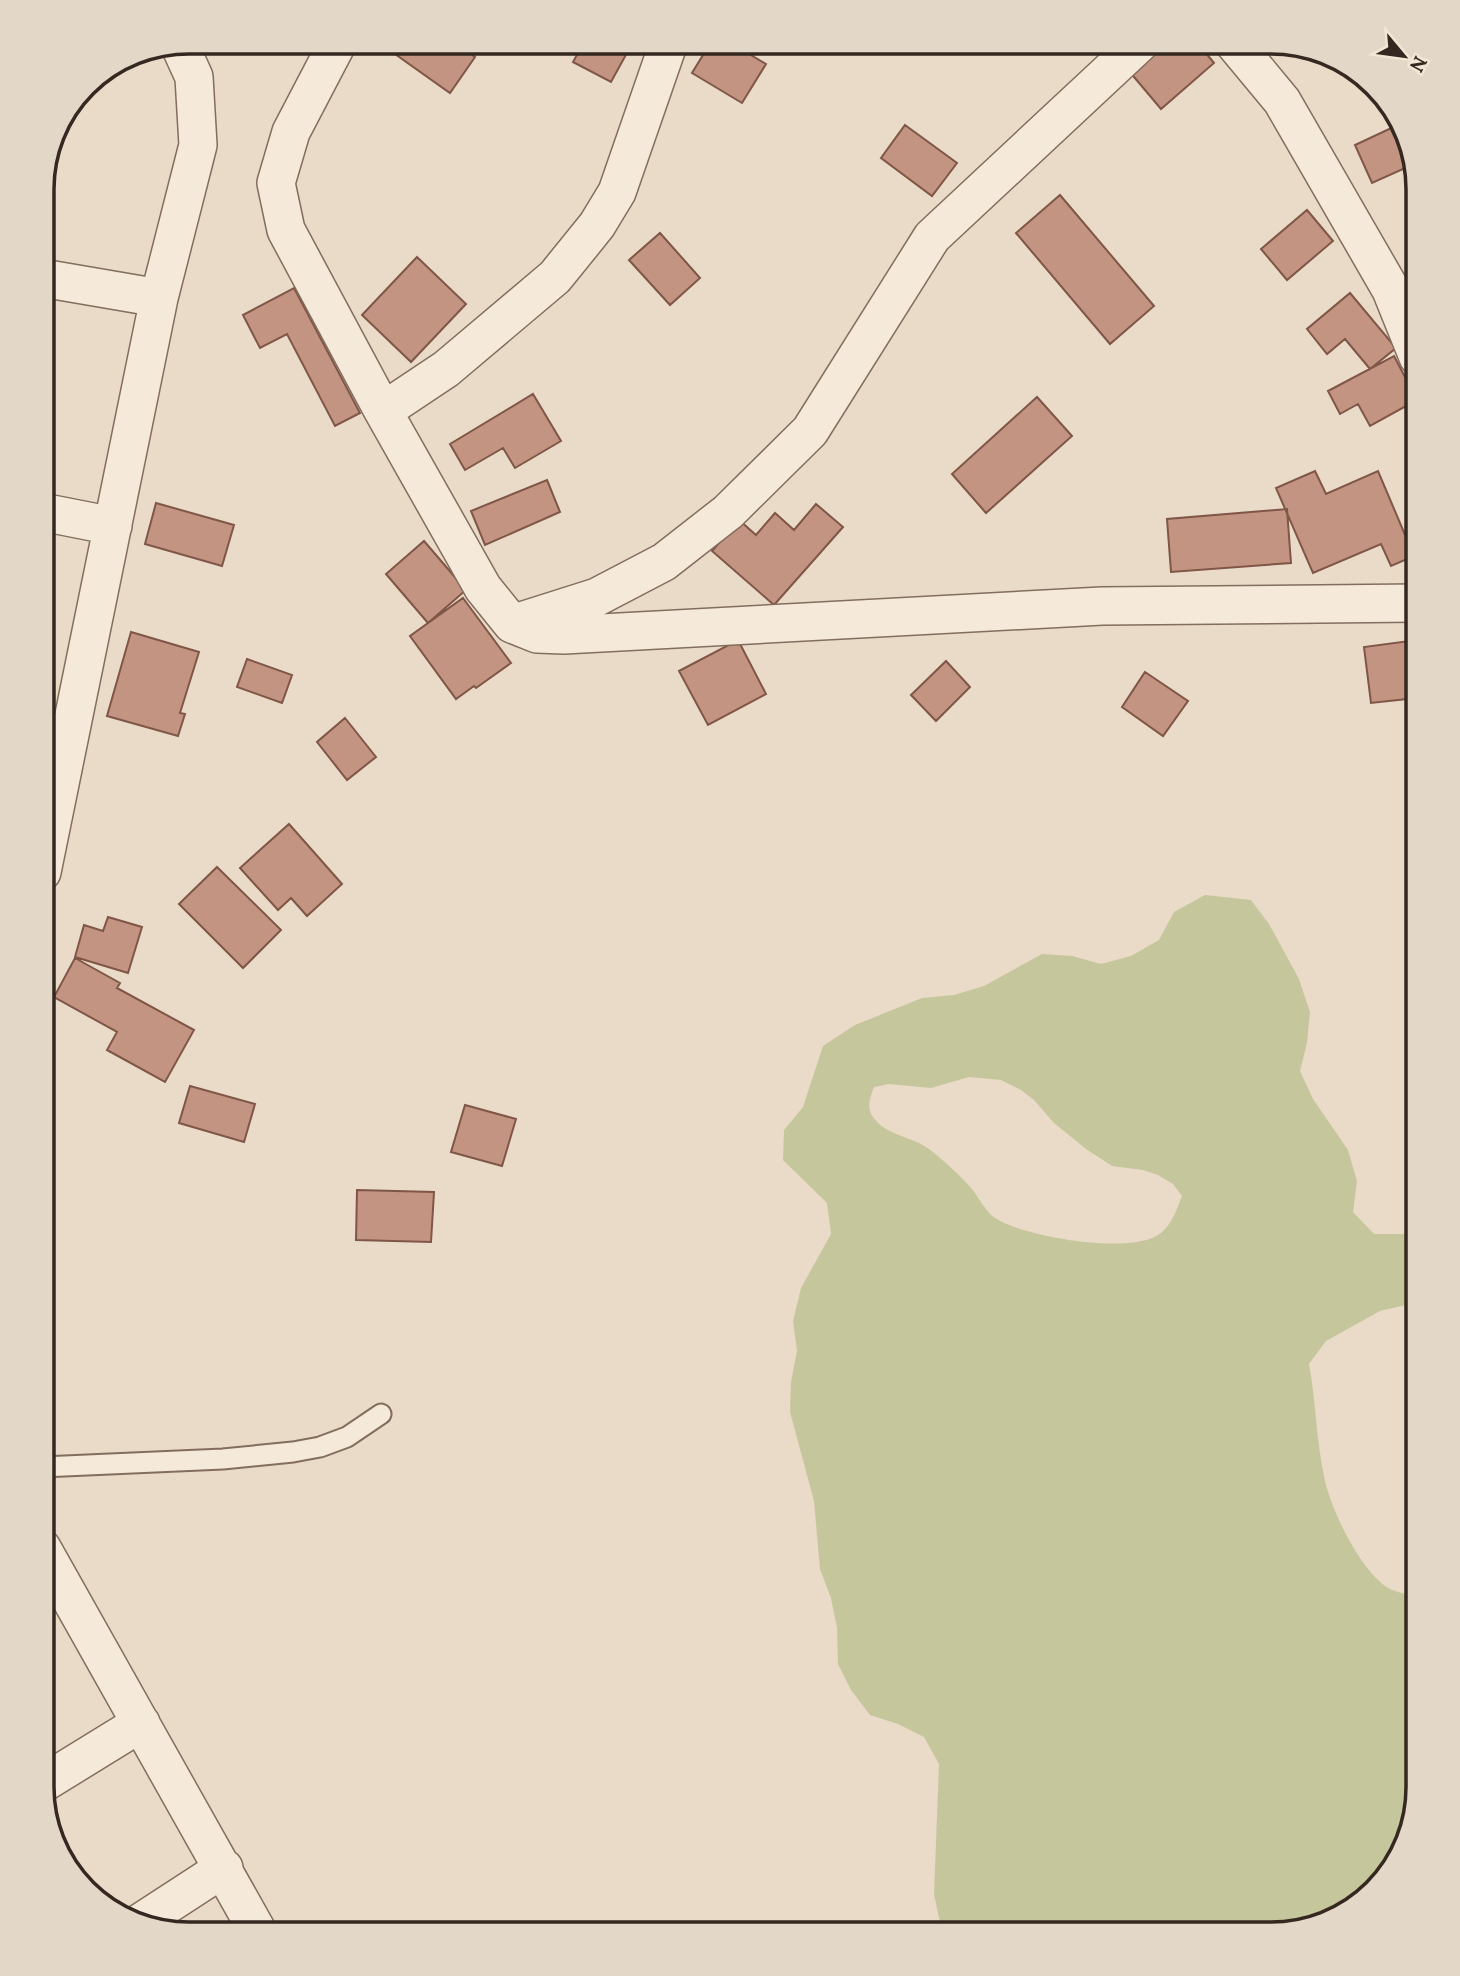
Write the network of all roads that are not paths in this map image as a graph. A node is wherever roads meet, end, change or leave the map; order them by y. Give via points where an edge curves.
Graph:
1 (184, 54) edge
2 (332, 54) edge
3 (665, 54) edge
4 (1127, 55) edge
5 (1244, 55) edge
6 (55, 280) edge
7 (1404, 285) edge
8 (159, 298) junction
9 (383, 411) junction
10 (55, 515) edge
11 (113, 526) junction
12 (1406, 603) edge
13 (512, 624) junction
14 (55, 772) edge
15 (381, 1414) dead end
16 (54, 1466) edge
17 (54, 1591) edge
18 (141, 1723) junction
19 (54, 1777) edge
20 (224, 1868) junction
21 (150, 1916) edge
22 (253, 1922) edge

1 - 8 street via 194,77 198,145
2 - 9 street via 290,132 276,183 286,230
3 - 9 street via 617,192 597,225 555,277 446,369
4 - 13 street via 932,237 810,431 729,512 664,562 597,597
5 - 7 street via 1282,101
6 - 8 street
8 - 11 street
9 - 13 street via 483,588
10 - 11 street
11 - 14 street
12 - 13 street via 1102,606 564,635 537,634
15 - 16 lane via 347,1437 293,1452
17 - 18 street
18 - 19 street
18 - 20 street
20 - 21 street
20 - 22 street

